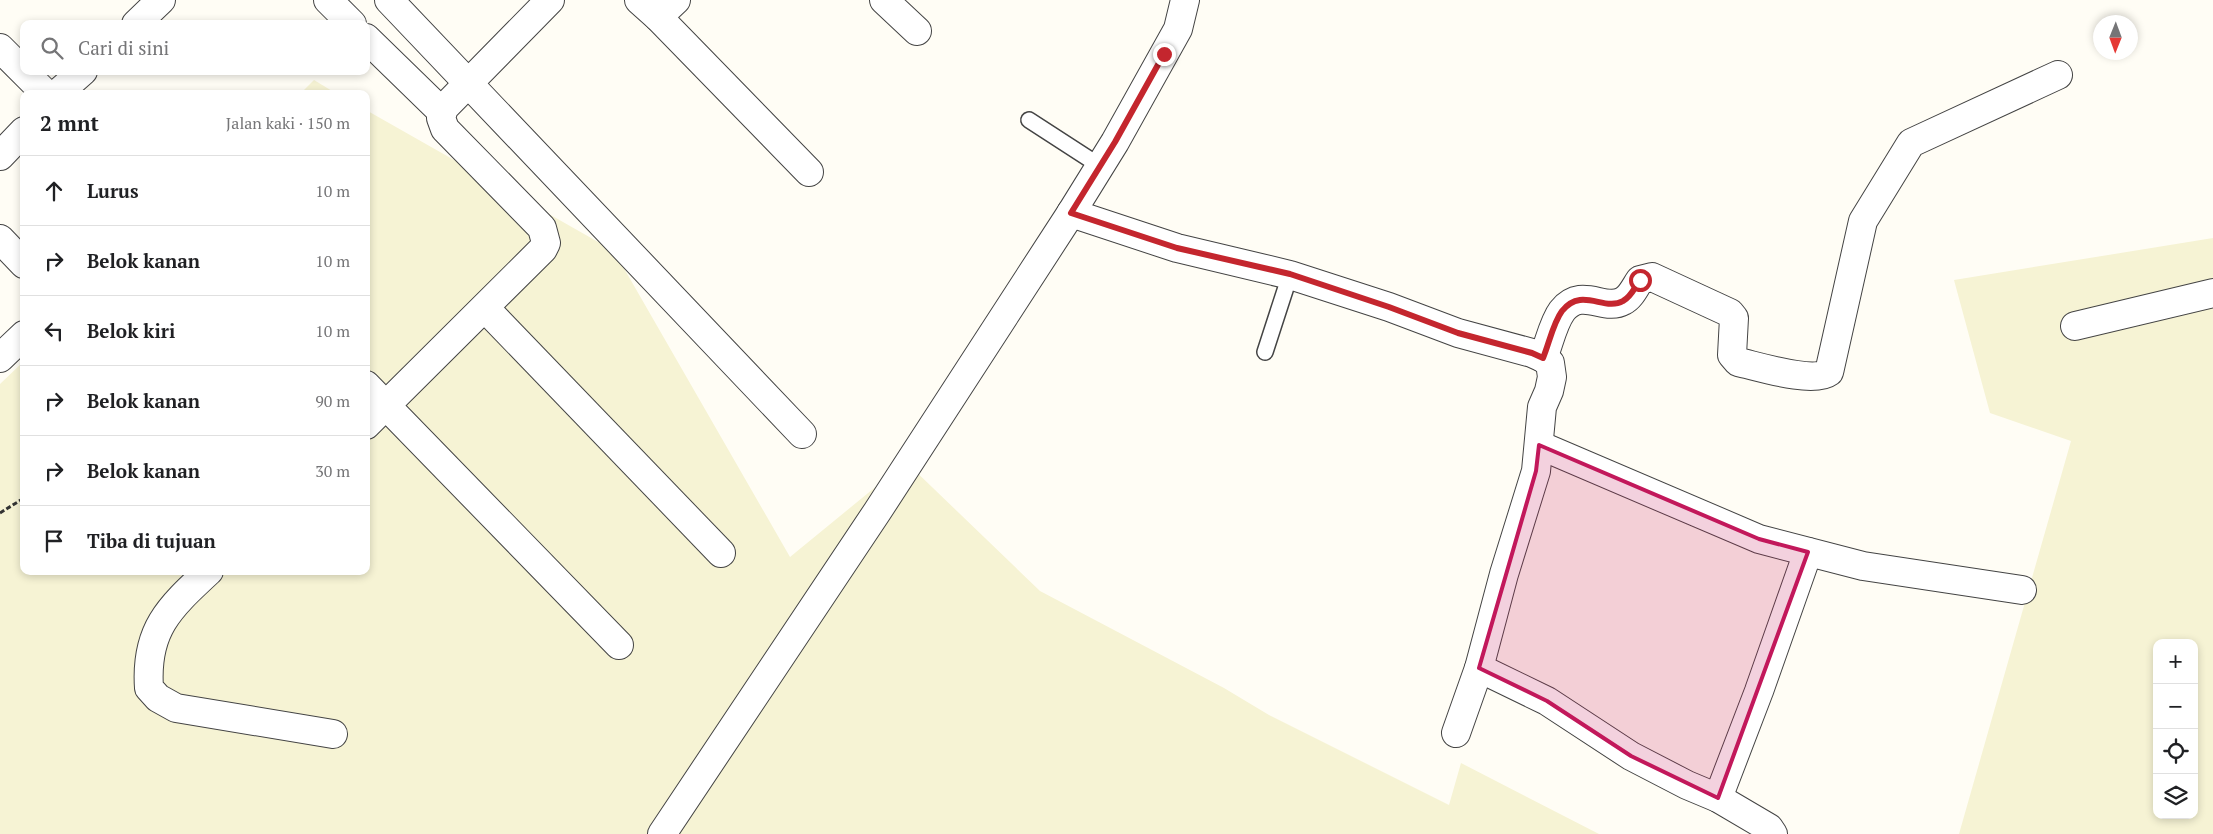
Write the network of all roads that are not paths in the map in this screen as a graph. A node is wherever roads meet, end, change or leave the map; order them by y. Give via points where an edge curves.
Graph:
1 (160, 0) edge
2 (328, 0) edge
3 (389, 0) edge
4 (550, 0) edge
5 (884, 0) edge
6 (1185, 0) edge
7 (658, 6) edge
8 (140, 20) edge
9 (348, 20) edge
10 (917, 31) dead end
11 (370, 42) edge
12 (0, 48) edge
13 (20, 68) edge
14 (27, 75) edge
15 (2058, 75) dead end
16 (468, 85) junction
17 (42, 90) edge
18 (442, 112) junction
19 (1029, 120) dead end
20 (20, 135) edge
21 (0, 156) edge
22 (1100, 166) junction
23 (809, 172) dead end
24 (1071, 213) junction
25 (0, 239) edge
26 (20, 260) edge
27 (1290, 274) junction
28 (2213, 293) edge
29 (485, 308) junction
30 (2074, 326) dead end
31 (20, 339) edge
32 (1265, 352) dead end
33 (0, 358) edge
34 (1543, 358) junction
35 (370, 388) edge
36 (387, 406) junction
37 (370, 421) edge
38 (802, 434) dead end
39 (1539, 445) junction
40 (1808, 552) junction
41 (721, 553) dead end
42 (205, 575) edge
43 (2022, 590) dead end
44 (619, 645) dead end
45 (1479, 668) junction
46 (1456, 733) dead end
47 (334, 734) dead end
48 (1718, 798) junction
49 (662, 834) edge
50 (1773, 834) edge

1 - 8 street
2 - 9 street
3 - 16 street
4 - 16 street
5 - 10 street
6 - 22 street via 1178,29
7 - 23 street
11 - 18 street
12 - 13 street
14 - 17 street
15 - 34 street via 1912,143 1863,222 1832,363 1826,375 1806,376 1738,362 1732,355 1734,318 1730,313 1652,277 1640,280 1622,302 1578,300 1568,305 1561,313
16 - 18 street
16 - 38 street
18 - 29 street via 445,129 542,228 545,236 543,249
19 - 22 lane
20 - 21 street
22 - 24 street
24 - 27 street via 1177,248
24 - 49 street
25 - 26 street
27 - 32 lane
27 - 34 street via 1458,333
28 - 30 street
29 - 36 street
29 - 41 street
31 - 33 street
34 - 39 street via 1550,363 1552,377 1542,407
35 - 36 street
36 - 37 street
36 - 44 street
39 - 40 street via 1759,539
39 - 45 street via 1536,471
40 - 43 street via 1863,566
40 - 48 street
42 - 47 street via 169,611 158,628 150,650 149,688 158,698 176,708
45 - 46 street
45 - 48 street via 1547,701 1631,756
48 - 50 street via 1769,828

